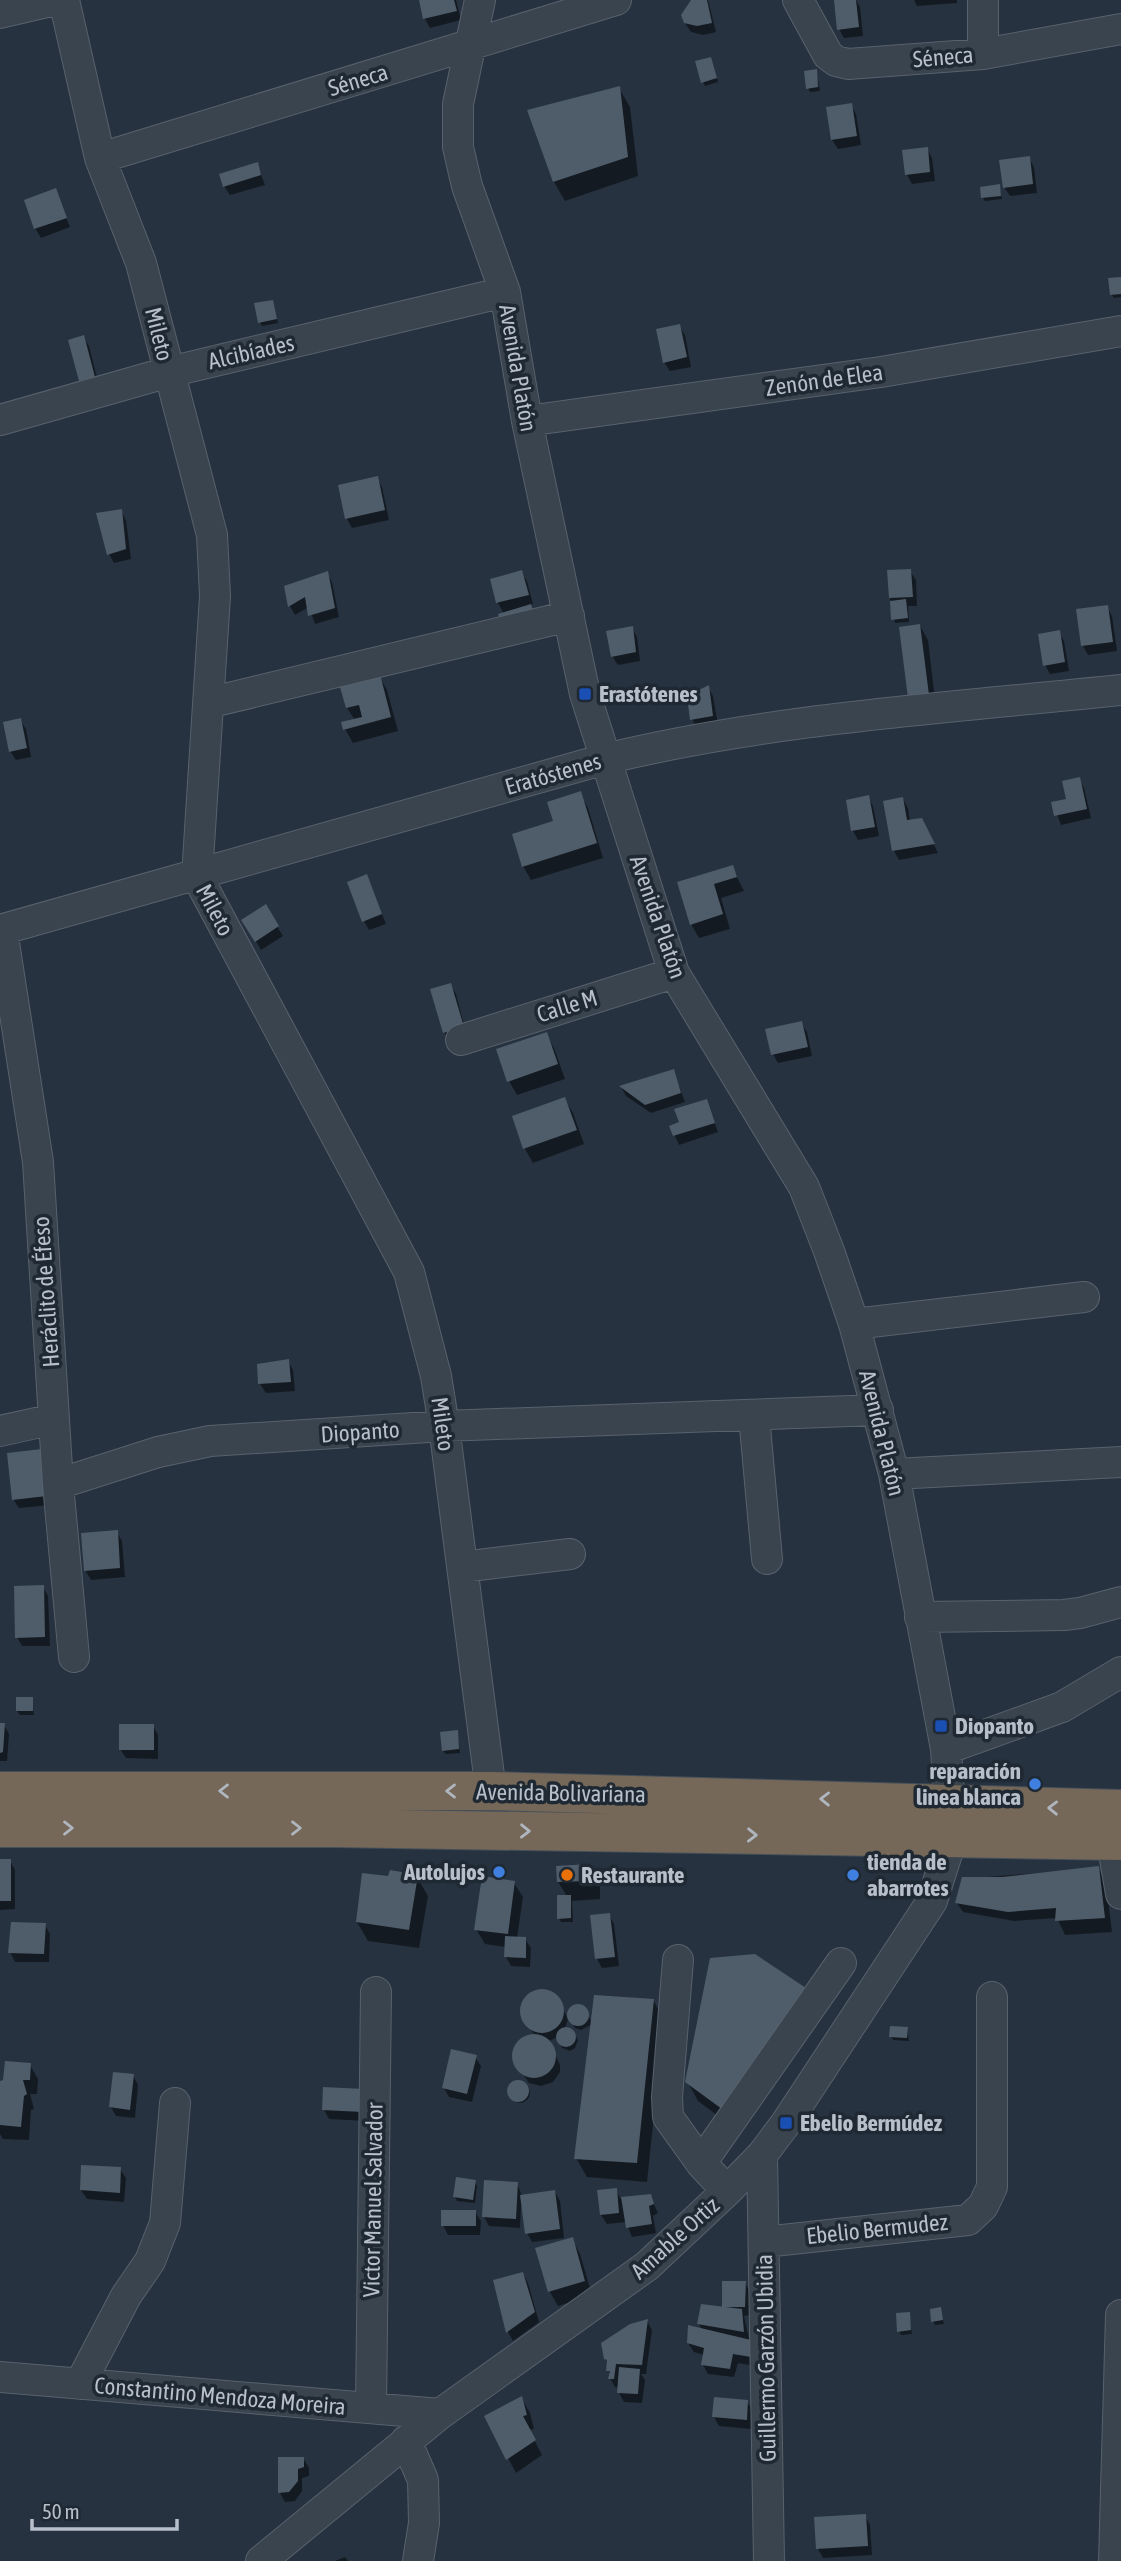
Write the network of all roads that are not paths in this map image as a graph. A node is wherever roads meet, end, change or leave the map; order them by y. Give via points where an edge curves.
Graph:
1 (56, 0) edge
2 (64, 0) edge
3 (480, 0) edge
4 (616, 0) edge
5 (799, 0) edge
6 (983, 0) edge
7 (0, 13) edge
8 (1121, 29) edge
9 (472, 46) junction
10 (984, 54) junction
11 (100, 158) junction
12 (505, 292) junction
13 (1121, 331) edge
14 (169, 372) junction
15 (0, 420) edge
16 (527, 421) junction
17 (569, 616) junction
18 (1121, 690) edge
19 (208, 703) junction
20 (605, 760) junction
21 (197, 876) junction
22 (1, 930) edge
23 (674, 973) junction
24 (461, 1040) dead end
25 (1084, 1297) dead end
26 (853, 1324) junction
27 (878, 1410) junction
28 (754, 1416) junction
29 (54, 1419) junction
30 (444, 1426) junction
31 (0, 1431) edge
32 (1121, 1462) edge
33 (894, 1474) junction
34 (58, 1484) junction
35 (570, 1554) dead end
36 (767, 1559) dead end
37 (462, 1567) junction
38 (1121, 1602) edge
39 (920, 1617) junction
40 (74, 1657) dead end
41 (1121, 1672) edge
42 (946, 1749) junction
43 (0, 1791) edge
44 (491, 1791) junction
45 (951, 1822) junction
46 (0, 1828) edge
47 (1118, 1830) edge
48 (1121, 1894) edge
49 (678, 1960) dead end
50 (841, 1963) dead end
51 (376, 1992) dead end
52 (992, 1997) dead end
53 (175, 2103) dead end
54 (762, 2155) junction
55 (701, 2163) junction
56 (727, 2191) junction
57 (764, 2242) junction
58 (1121, 2315) edge
59 (0, 2377) edge
60 (80, 2384) junction
61 (371, 2408) junction
62 (440, 2414) junction
63 (406, 2441) junction
64 (1118, 2500) edge
65 (261, 2561) edge
66 (418, 2561) edge
67 (769, 2561) edge
68 (1114, 2561) edge

1 - 7 street
2 - 11 street, Mileto
3 - 9 street, Avenida Platón
4 - 9 street, Séneca
5 - 10 street, Séneca via 828,55 836,61 848,64
6 - 10 street
8 - 10 street, Séneca
9 - 11 street, Séneca
9 - 12 street, Avenida Platón via 458,104 458,146 467,186
11 - 14 street, Mileto via 141,263
12 - 14 street, Alcibíades
12 - 16 street, Avenida Platón
13 - 16 street, Zenón de Elea via 881,372
14 - 15 street, Alcibíades
14 - 19 street, Mileto via 212,535 215,596
16 - 17 street, Avenida Platón
17 - 19 street
17 - 20 street, Avenida Platón
18 - 20 street, Eratóstenes via 770,727 670,743
19 - 21 street, Mileto
20 - 21 street, Eratóstenes
20 - 23 street, Avenida Platón
21 - 22 street, Eratóstenes
21 - 30 street, Mileto via 409,1272
22 - 29 street, Heráclito de Éfeso via 38,1162
23 - 24 street, Calle M
23 - 26 street, Avenida Platón via 804,1187
25 - 26 street
26 - 27 street, Avenida Platón
27 - 28 street, Diopanto
27 - 33 street, Avenida Platón
28 - 30 street, Diopanto
28 - 36 street
29 - 31 street
29 - 34 street, Heráclito de Éfeso
30 - 34 street, Diopanto via 210,1441 158,1452
30 - 37 street, Mileto
32 - 33 street
33 - 39 street, Avenida Platón
34 - 40 street, Heráclito de Éfeso
35 - 37 street
37 - 44 street, Mileto
38 - 39 street via 1064,1615
39 - 42 street, Avenida Platón
41 - 42 street via 1062,1707
42 - 45 street, Avenida Platón
44 -> 43 highway, Avenida Bolivariana
45 -> 44 highway, Avenida Bolivariana via 854,1800
46 -> 45 highway, Avenida Bolivariana
45 - 47 highway, Avenida Bolivariana
45 - 54 street, Amable Ortiz via 932,1901
47 - 48 street
49 - 55 street via 668,2117
50 - 55 street
51 - 61 street, Victor Manuel Salvador
52 - 57 street, Ebelio Bermudez via 992,2187 983,2206 968,2220
53 - 60 street via 165,2223 150,2261 126,2296
54 - 56 street, Amable Ortiz
54 - 57 street, Guillermo Garzón Ubidia
55 - 56 street
56 - 62 street, Amable Ortiz via 647,2266
57 - 67 street, Guillermo Garzón Ubidia
58 - 64 street
59 - 60 street, Constantino Mendoza Moreira
60 - 61 street, Constantino Mendoza Moreira
61 - 62 street, Constantino Mendoza Moreira
62 - 63 street, Amable Ortiz
63 - 65 street, Amable Ortiz
63 - 66 street via 423,2480 424,2523
64 - 68 street

